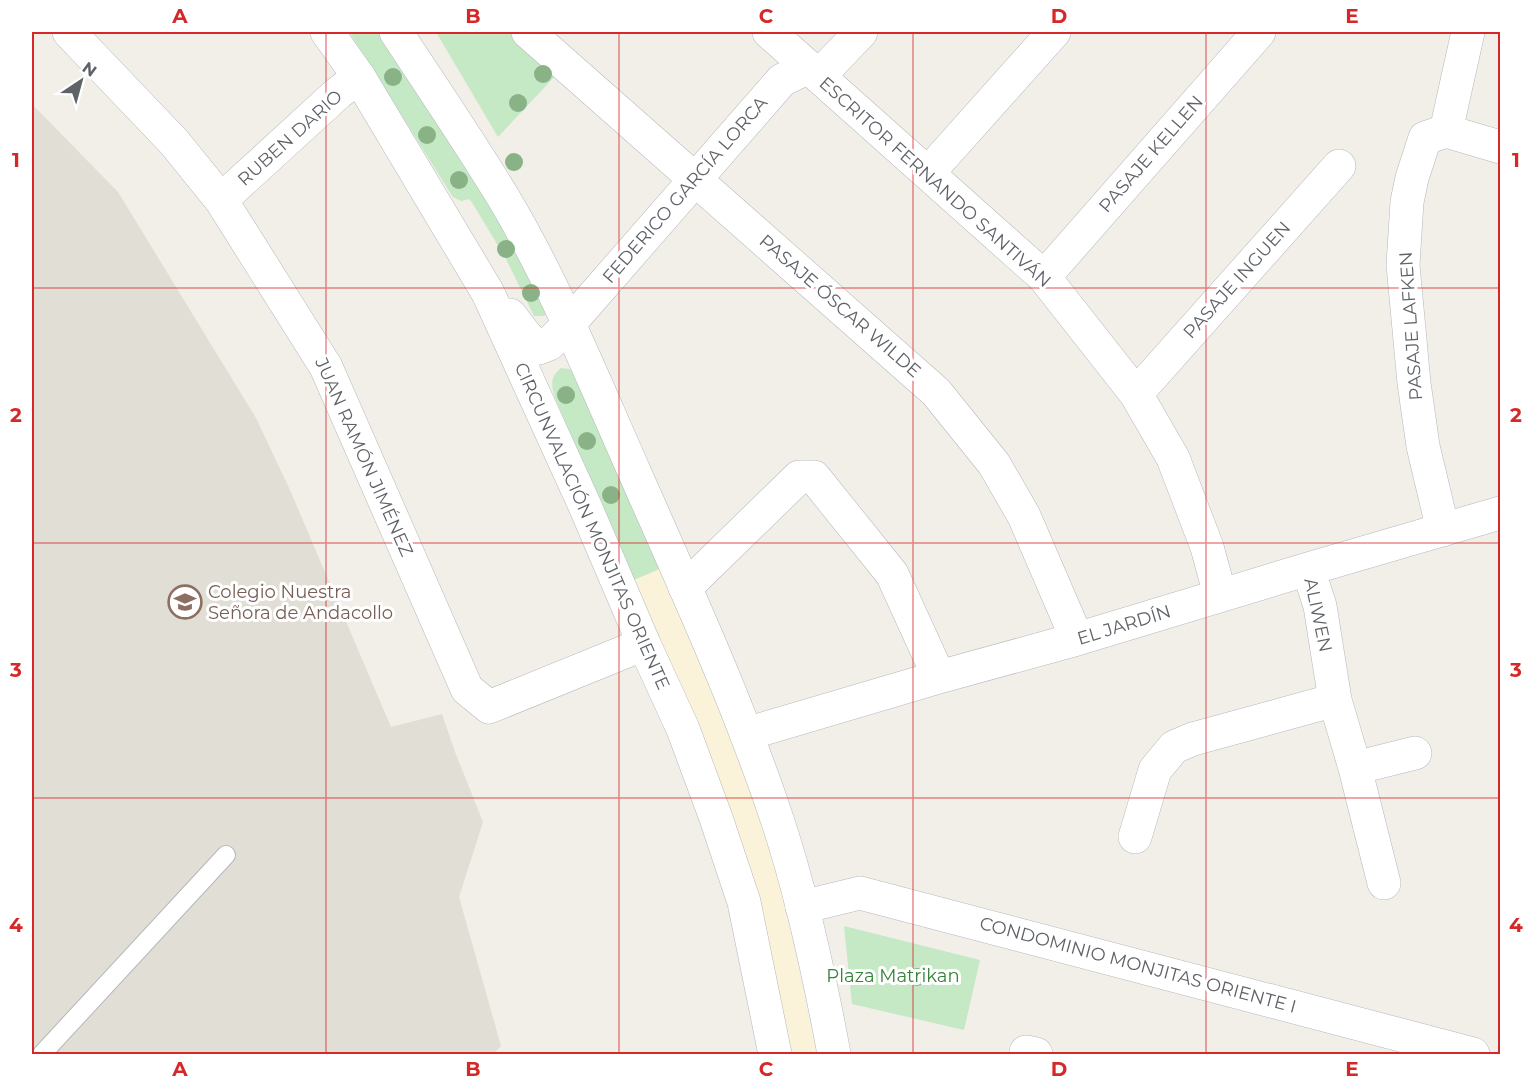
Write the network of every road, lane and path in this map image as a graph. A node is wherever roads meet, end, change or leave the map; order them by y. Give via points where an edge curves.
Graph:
1 (69, 32) edge
2 (327, 32) edge
3 (396, 32) edge
4 (528, 32) edge
5 (769, 32) edge
6 (861, 32) edge
7 (1053, 32) edge
8 (1258, 32) edge
9 (1468, 32) edge
10 (814, 72) junction
11 (359, 77) junction
12 (1446, 131) junction
13 (1500, 147) edge
14 (1339, 166) dead end
15 (928, 173) junction
16 (696, 179) junction
17 (221, 200) junction
18 (1044, 277) junction
19 (488, 293) junction
20 (569, 324) junction
21 (1136, 394) junction
22 (1500, 513) edge
23 (1443, 530) junction
24 (1308, 569) junction
25 (686, 588) junction
26 (1220, 595) junction
27 (1077, 639) junction
28 (644, 644) junction
29 (939, 677) junction
30 (1335, 700) junction
31 (746, 734) junction
32 (1415, 753) dead end
33 (1355, 768) junction
34 (1135, 837) dead end
35 (226, 855) dead end
36 (1384, 883) dead end
37 (802, 907) junction
38 (42, 1054) edge
39 (775, 1054) edge
40 (834, 1054) edge
41 (1473, 1054) edge

1 - 17 street, JUAN RAMÓN JIMÉNEZ via 174,142
2 - 11 street, CIRCUNVALACIÓN MONJITAS ORIENTE
3 - 20 street via 504,198
4 - 16 street, PASAJE ÓSCAR WILDE
5 - 10 street, ESCRITOR FERNANDO SANTIVÁN
6 - 10 street
7 - 15 street
8 - 18 street, PASAJE KELLEN
9 - 12 street
10 - 15 street, ESCRITOR FERNANDO SANTIVÁN
10 - 16 street, FEDERICO GARCÍA LORCA via 782,80
11 - 17 street, RUBEN DARIO
11 - 19 street, CIRCUNVALACIÓN MONJITAS ORIENTE
12 - 13 street
12 - 23 street, PASAJE LAFKEN via 1425,138 1415,168 1407,202 1403,265 1420,425
14 - 21 street, PASAJE INGUEN
15 - 18 street, ESCRITOR FERNANDO SANTIVÁN
16 - 20 street, FEDERICO GARCÍA LORCA
16 - 27 street, PASAJE ÓSCAR WILDE via 936,392 994,464 1024,516
17 - 28 street, JUAN RAMÓN JIMÉNEZ via 326,367 467,690 489,707
18 - 21 street, ESCRITOR FERNANDO SANTIVÁN
19 - 20 street, FEDERICO GARCÍA LORCA via 539,348 549,344
19 - 28 street, CIRCUNVALACIÓN MONJITAS ORIENTE
20 - 25 street
21 - 26 street, ESCRITOR FERNANDO SANTIVÁN via 1173,458
22 - 23 street, EL JARDÍN
23 - 24 street, EL JARDÍN
24 - 26 street, EL JARDÍN
24 - 30 street, ALIWEN via 1320,606
25 - 29 street via 799,477 814,477 892,574
25 - 31 street
26 - 27 street, EL JARDÍN
27 - 29 street, EL JARDÍN
28 - 39 street, CIRCUNVALACIÓN MONJITAS ORIENTE via 683,729 744,902
29 - 31 street, EL JARDÍN
30 - 33 street
30 - 34 street via 1174,747 1155,770
31 - 37 street via 779,826
32 - 33 street
33 - 36 street
35 - 38 lane
37 - 40 street
37 - 41 street, CONDOMINIO MONJITAS ORIENTE I via 860,893

